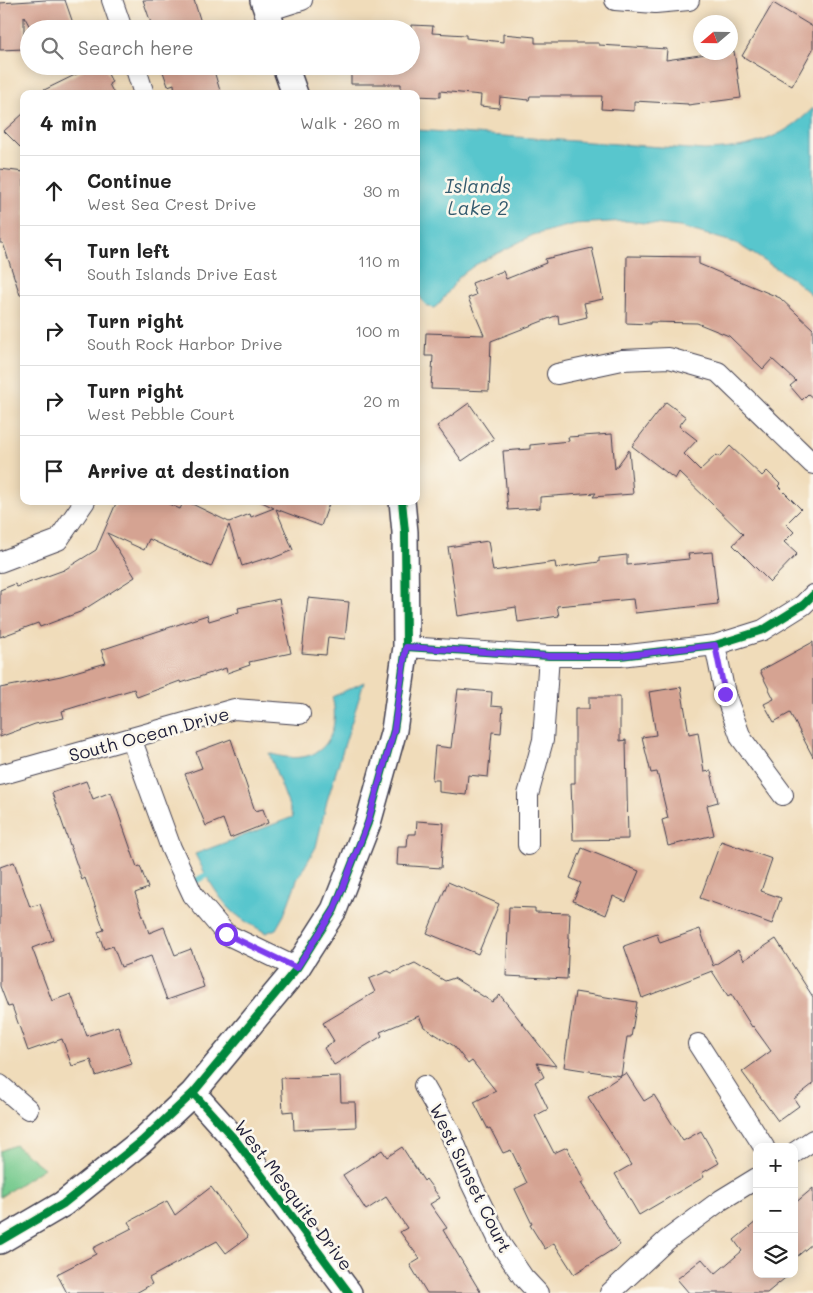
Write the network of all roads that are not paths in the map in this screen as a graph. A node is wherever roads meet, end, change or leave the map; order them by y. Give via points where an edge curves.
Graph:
1 (112, 0) edge
2 (302, 0) edge
3 (615, 0) edge
4 (689, 0) edge
5 (267, 13) edge
6 (119, 20) edge
7 (138, 75) edge
8 (288, 75) edge
9 (143, 90) edge
10 (294, 90) edge
11 (557, 374) dead end
12 (813, 464) edge
13 (82, 505) edge
14 (402, 505) edge
15 (0, 562) edge
16 (813, 595) edge
17 (715, 645) junction
18 (406, 647) junction
19 (549, 656) junction
20 (300, 714) dead end
21 (131, 738) junction
22 (0, 775) edge
23 (783, 795) dead end
24 (528, 845) dead end
25 (297, 968) junction
26 (698, 1044) dead end
27 (0, 1085) edge
28 (424, 1086) dead end
29 (194, 1094) junction
30 (28, 1108) dead end
31 (813, 1140) edge
32 (761, 1143) edge
33 (798, 1150) edge
34 (753, 1180) edge
35 (0, 1241) edge
36 (349, 1293) edge
37 (538, 1293) edge
38 (610, 1293) edge

1 - 6 street
2 - 5 street
3 - 4 street via 655,3
7 - 9 street
8 - 10 street
11 - 12 street via 622,360 669,358 718,372
13 - 15 street via 58,540
14 - 18 street
16 - 17 street via 763,630
17 - 19 street via 620,656
17 - 23 street via 725,694 742,738
18 - 19 street
18 - 25 street via 394,730 368,822 334,910
19 - 24 street via 543,740 528,794
20 - 21 street, South Ocean Drive via 234,709
21 - 22 street, South Ocean Drive
21 - 25 street via 171,848 193,895 226,934
25 - 29 street
26 - 32 street
27 - 30 street
28 - 37 street, West Sunset Court via 450,1132 501,1245
29 - 35 street via 142,1141 63,1204
29 - 36 street, West Mesquite Drive via 237,1142
31 - 33 street
34 - 38 street via 720,1200 667,1240

